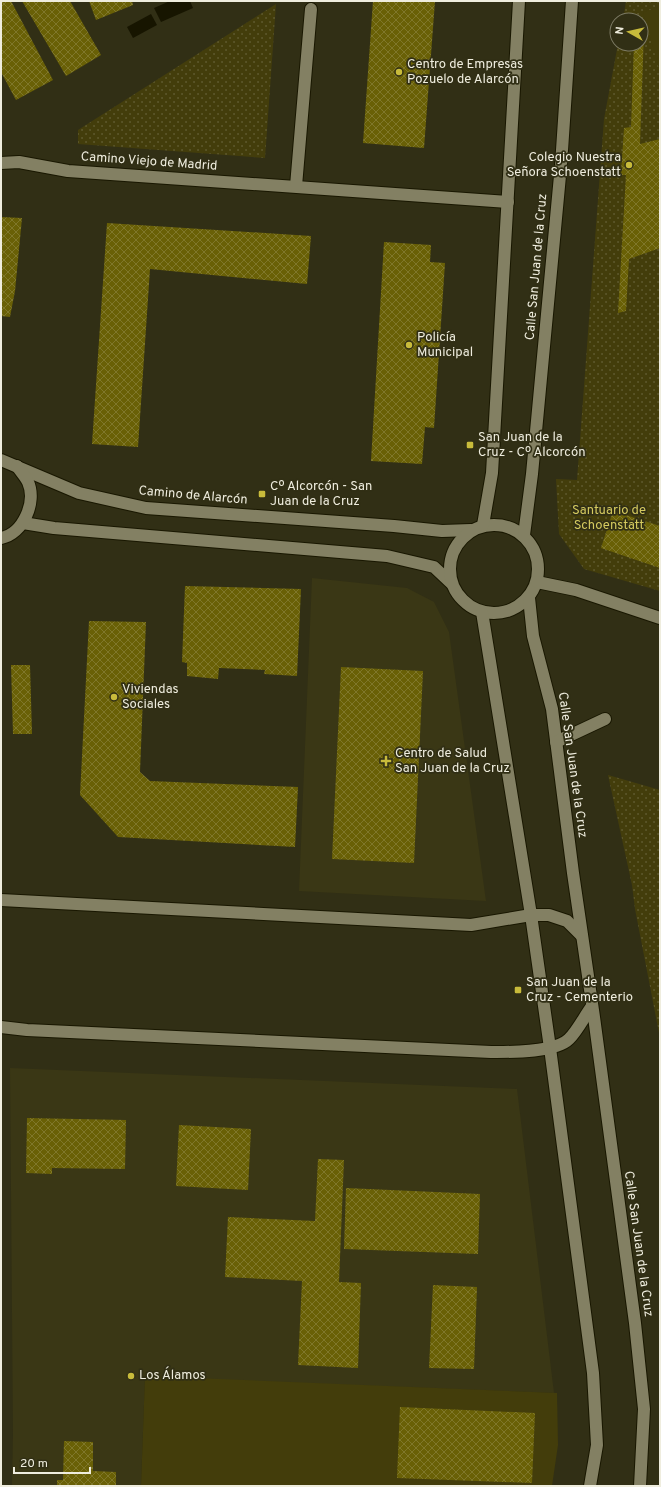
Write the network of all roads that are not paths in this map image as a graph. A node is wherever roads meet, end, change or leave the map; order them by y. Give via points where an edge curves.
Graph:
1 (519, 1) edge
2 (572, 1) edge
3 (311, 9) dead end
4 (1, 163) edge
5 (296, 186) junction
6 (508, 202) junction
7 (1, 460) edge
8 (16, 465) junction
9 (23, 523) junction
10 (483, 525) junction
11 (471, 530) junction
12 (524, 535) junction
13 (3, 539) edge
14 (537, 582) junction
15 (451, 583) junction
16 (528, 598) junction
17 (482, 612) junction
18 (660, 618) edge
19 (605, 719) dead end
20 (556, 742) junction
21 (1, 900) edge
22 (531, 915) junction
23 (582, 936) junction
24 (592, 1006) junction
25 (1, 1027) edge
26 (550, 1048) junction
27 (643, 1485) edge
28 (590, 1486) edge

1 - 6 street
2 - 12 street, Calle San Juan de la Cruz via 560,173 533,466
3 - 5 street
4 - 5 street, Camino Viejo de Madrid via 20,162 68,171
5 - 6 street, Camino Viejo de Madrid
6 - 10 street via 492,473
7 - 8 street, Camino de Alarcón
8 - 9 street via 28,482 31,503
8 - 11 street, Camino de Alarcón via 78,493 146,508 442,531
9 - 13 street
9 - 15 street via 54,528 388,556 434,567
10 - 11 street
10 - 12 street via 505,525
11 - 15 street via 452,553
12 - 14 street via 538,557
14 - 16 street
14 - 18 street via 576,590
15 - 17 street via 463,602
16 - 17 street via 507,612
16 - 20 street, Calle San Juan de la Cruz via 534,636 552,709
17 - 22 street
19 - 20 street
20 - 23 street, Calle San Juan de la Cruz
21 - 22 street via 471,925
22 - 23 street via 549,915 567,921
22 - 26 street
23 - 24 street, Calle San Juan de la Cruz
24 - 26 street via 568,1040
24 - 27 street, Calle San Juan de la Cruz via 635,1323 644,1409
25 - 26 street via 491,1052
26 - 28 street via 593,1373 596,1445

